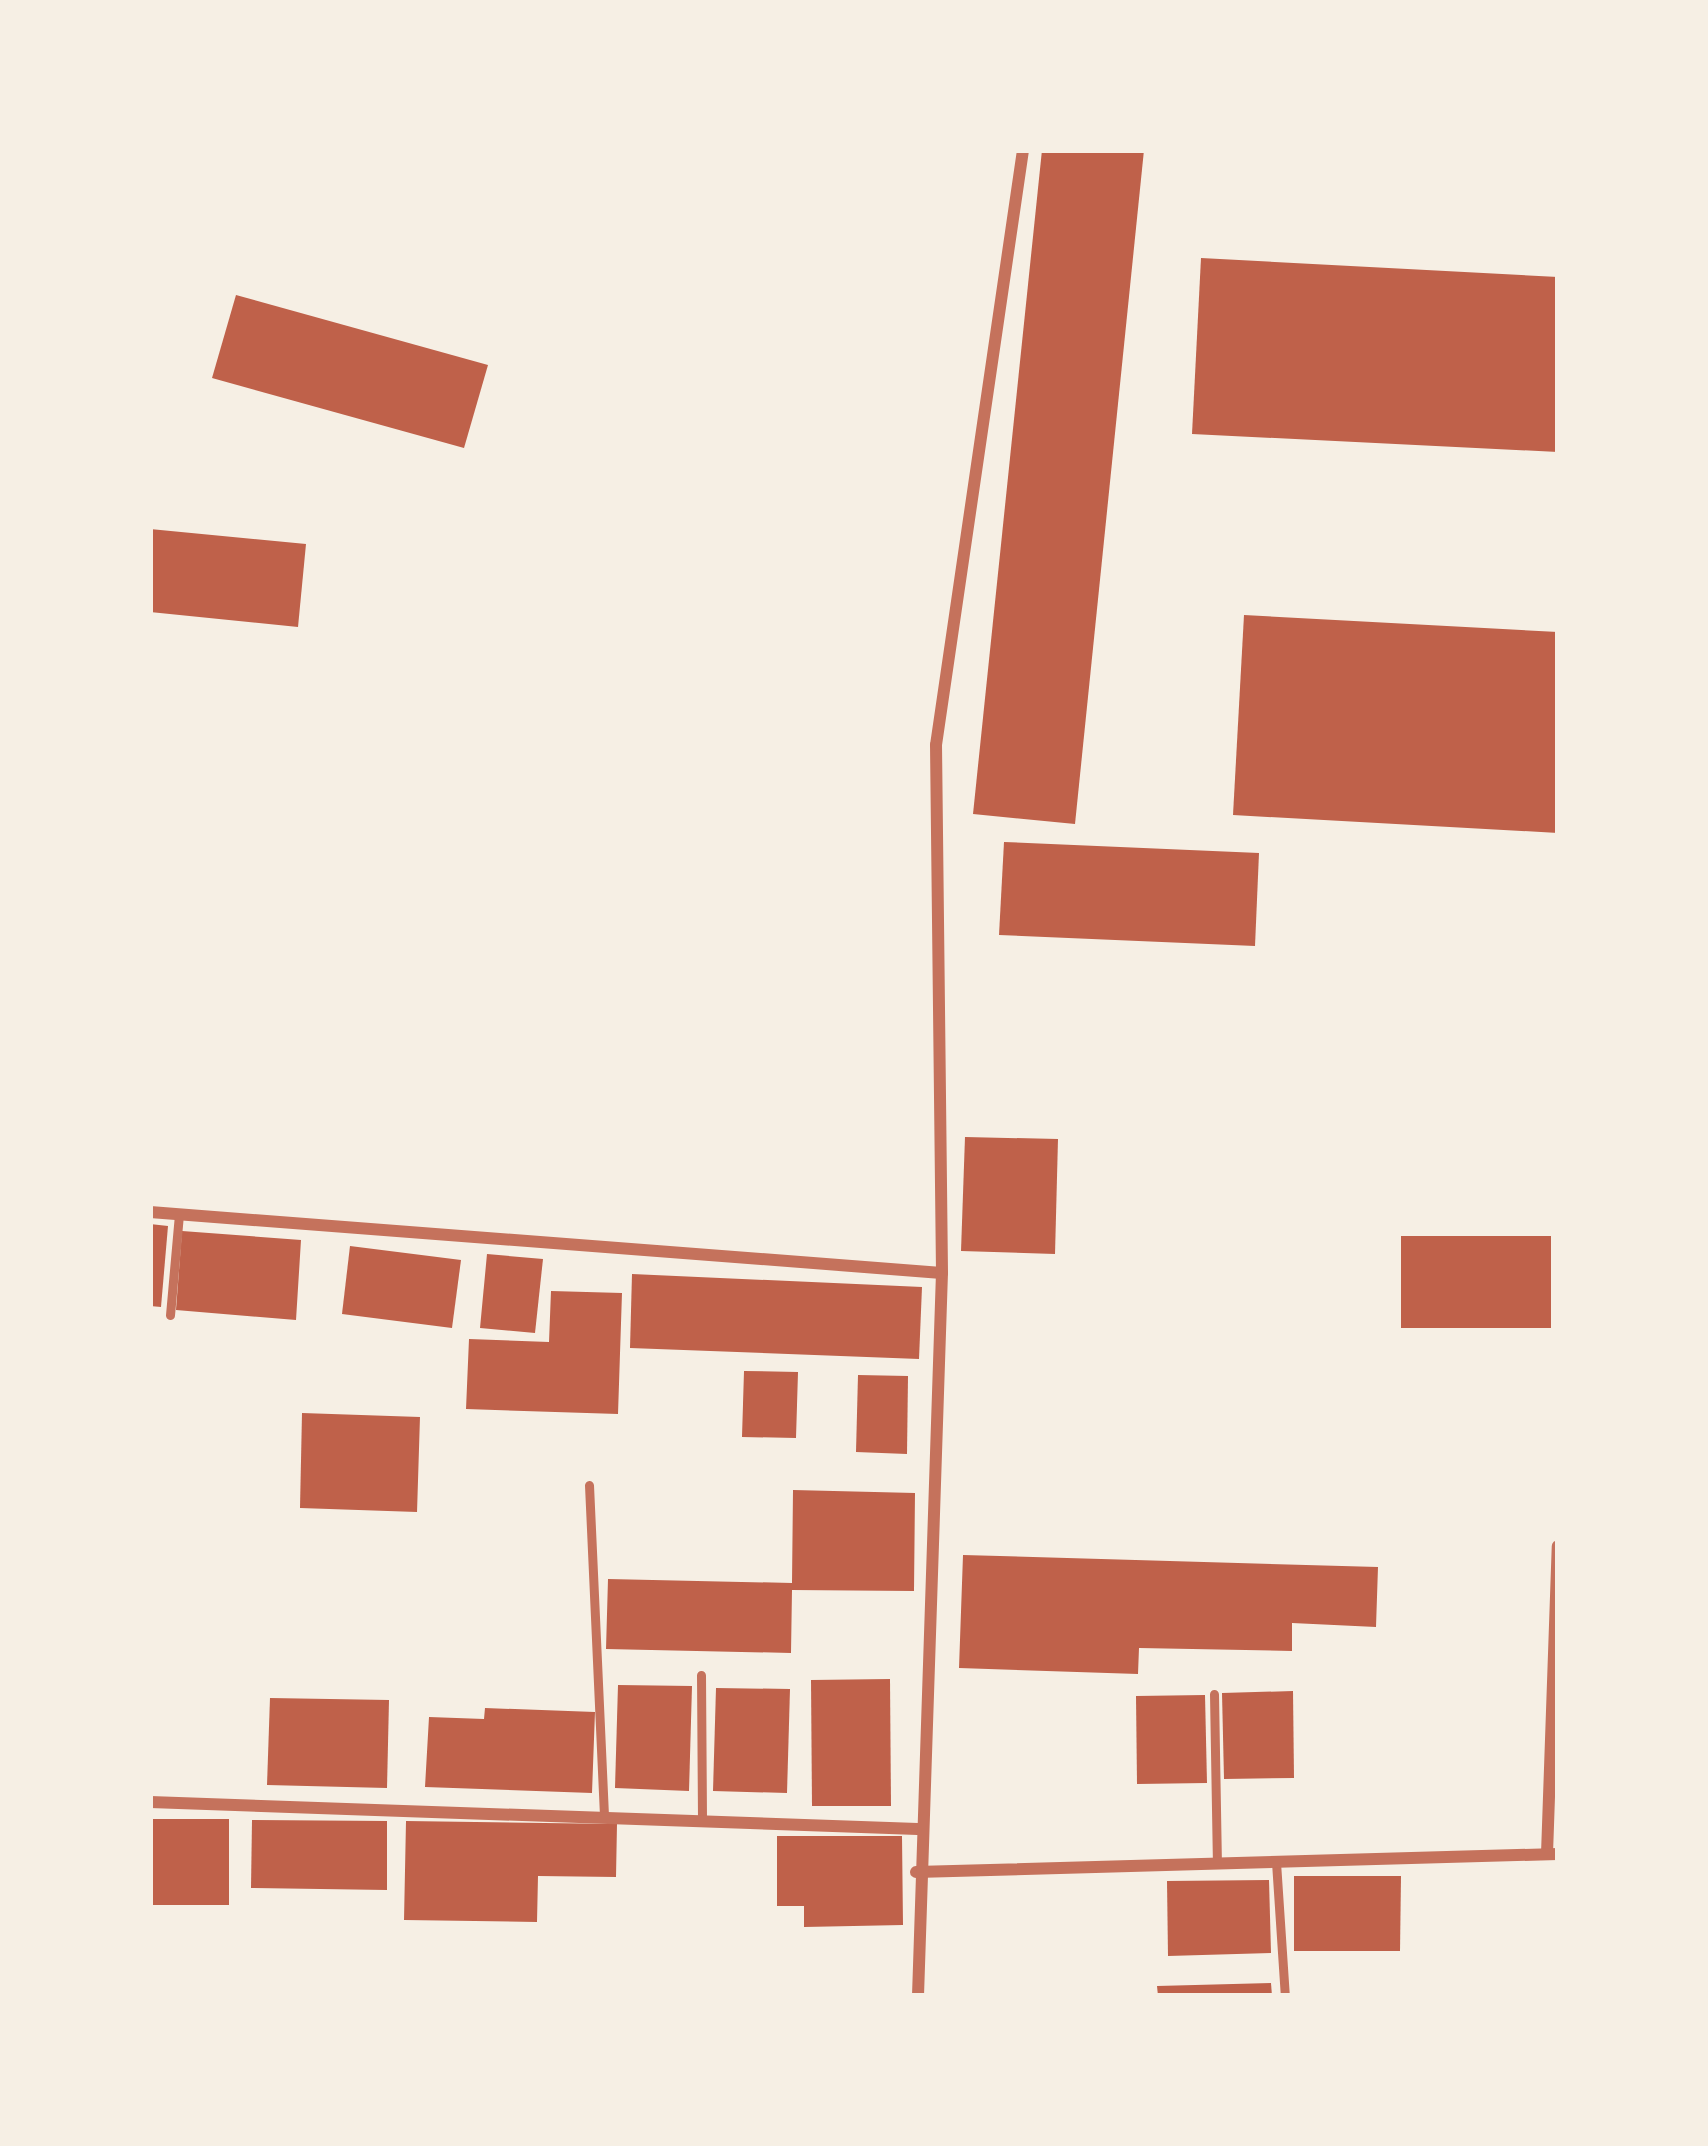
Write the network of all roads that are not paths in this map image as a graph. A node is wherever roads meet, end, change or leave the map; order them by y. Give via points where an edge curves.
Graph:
1 (1023, 150) edge
2 (150, 1212) edge
3 (179, 1214) junction
4 (942, 1273) junction
5 (170, 1315) dead end
6 (589, 1485) dead end
7 (1558, 1546) edge
8 (701, 1675) dead end
9 (1214, 1694) dead end
10 (150, 1802) edge
11 (604, 1814) junction
12 (702, 1821) junction
13 (918, 1829) junction
14 (1553, 1854) edge
15 (1276, 1862) junction
16 (1217, 1863) junction
17 (916, 1872) junction
18 (918, 1996) edge
19 (1285, 1996) edge

1 - 4 street via 936,745
2 - 3 street
3 - 4 street
3 - 5 lane
4 - 13 street
6 - 11 lane
7 - 14 street
8 - 12 lane
9 - 16 lane
10 - 11 street
11 - 12 street
12 - 13 street
13 - 17 street
14 - 15 street
15 - 16 street
15 - 19 lane
16 - 17 street
17 - 18 street

